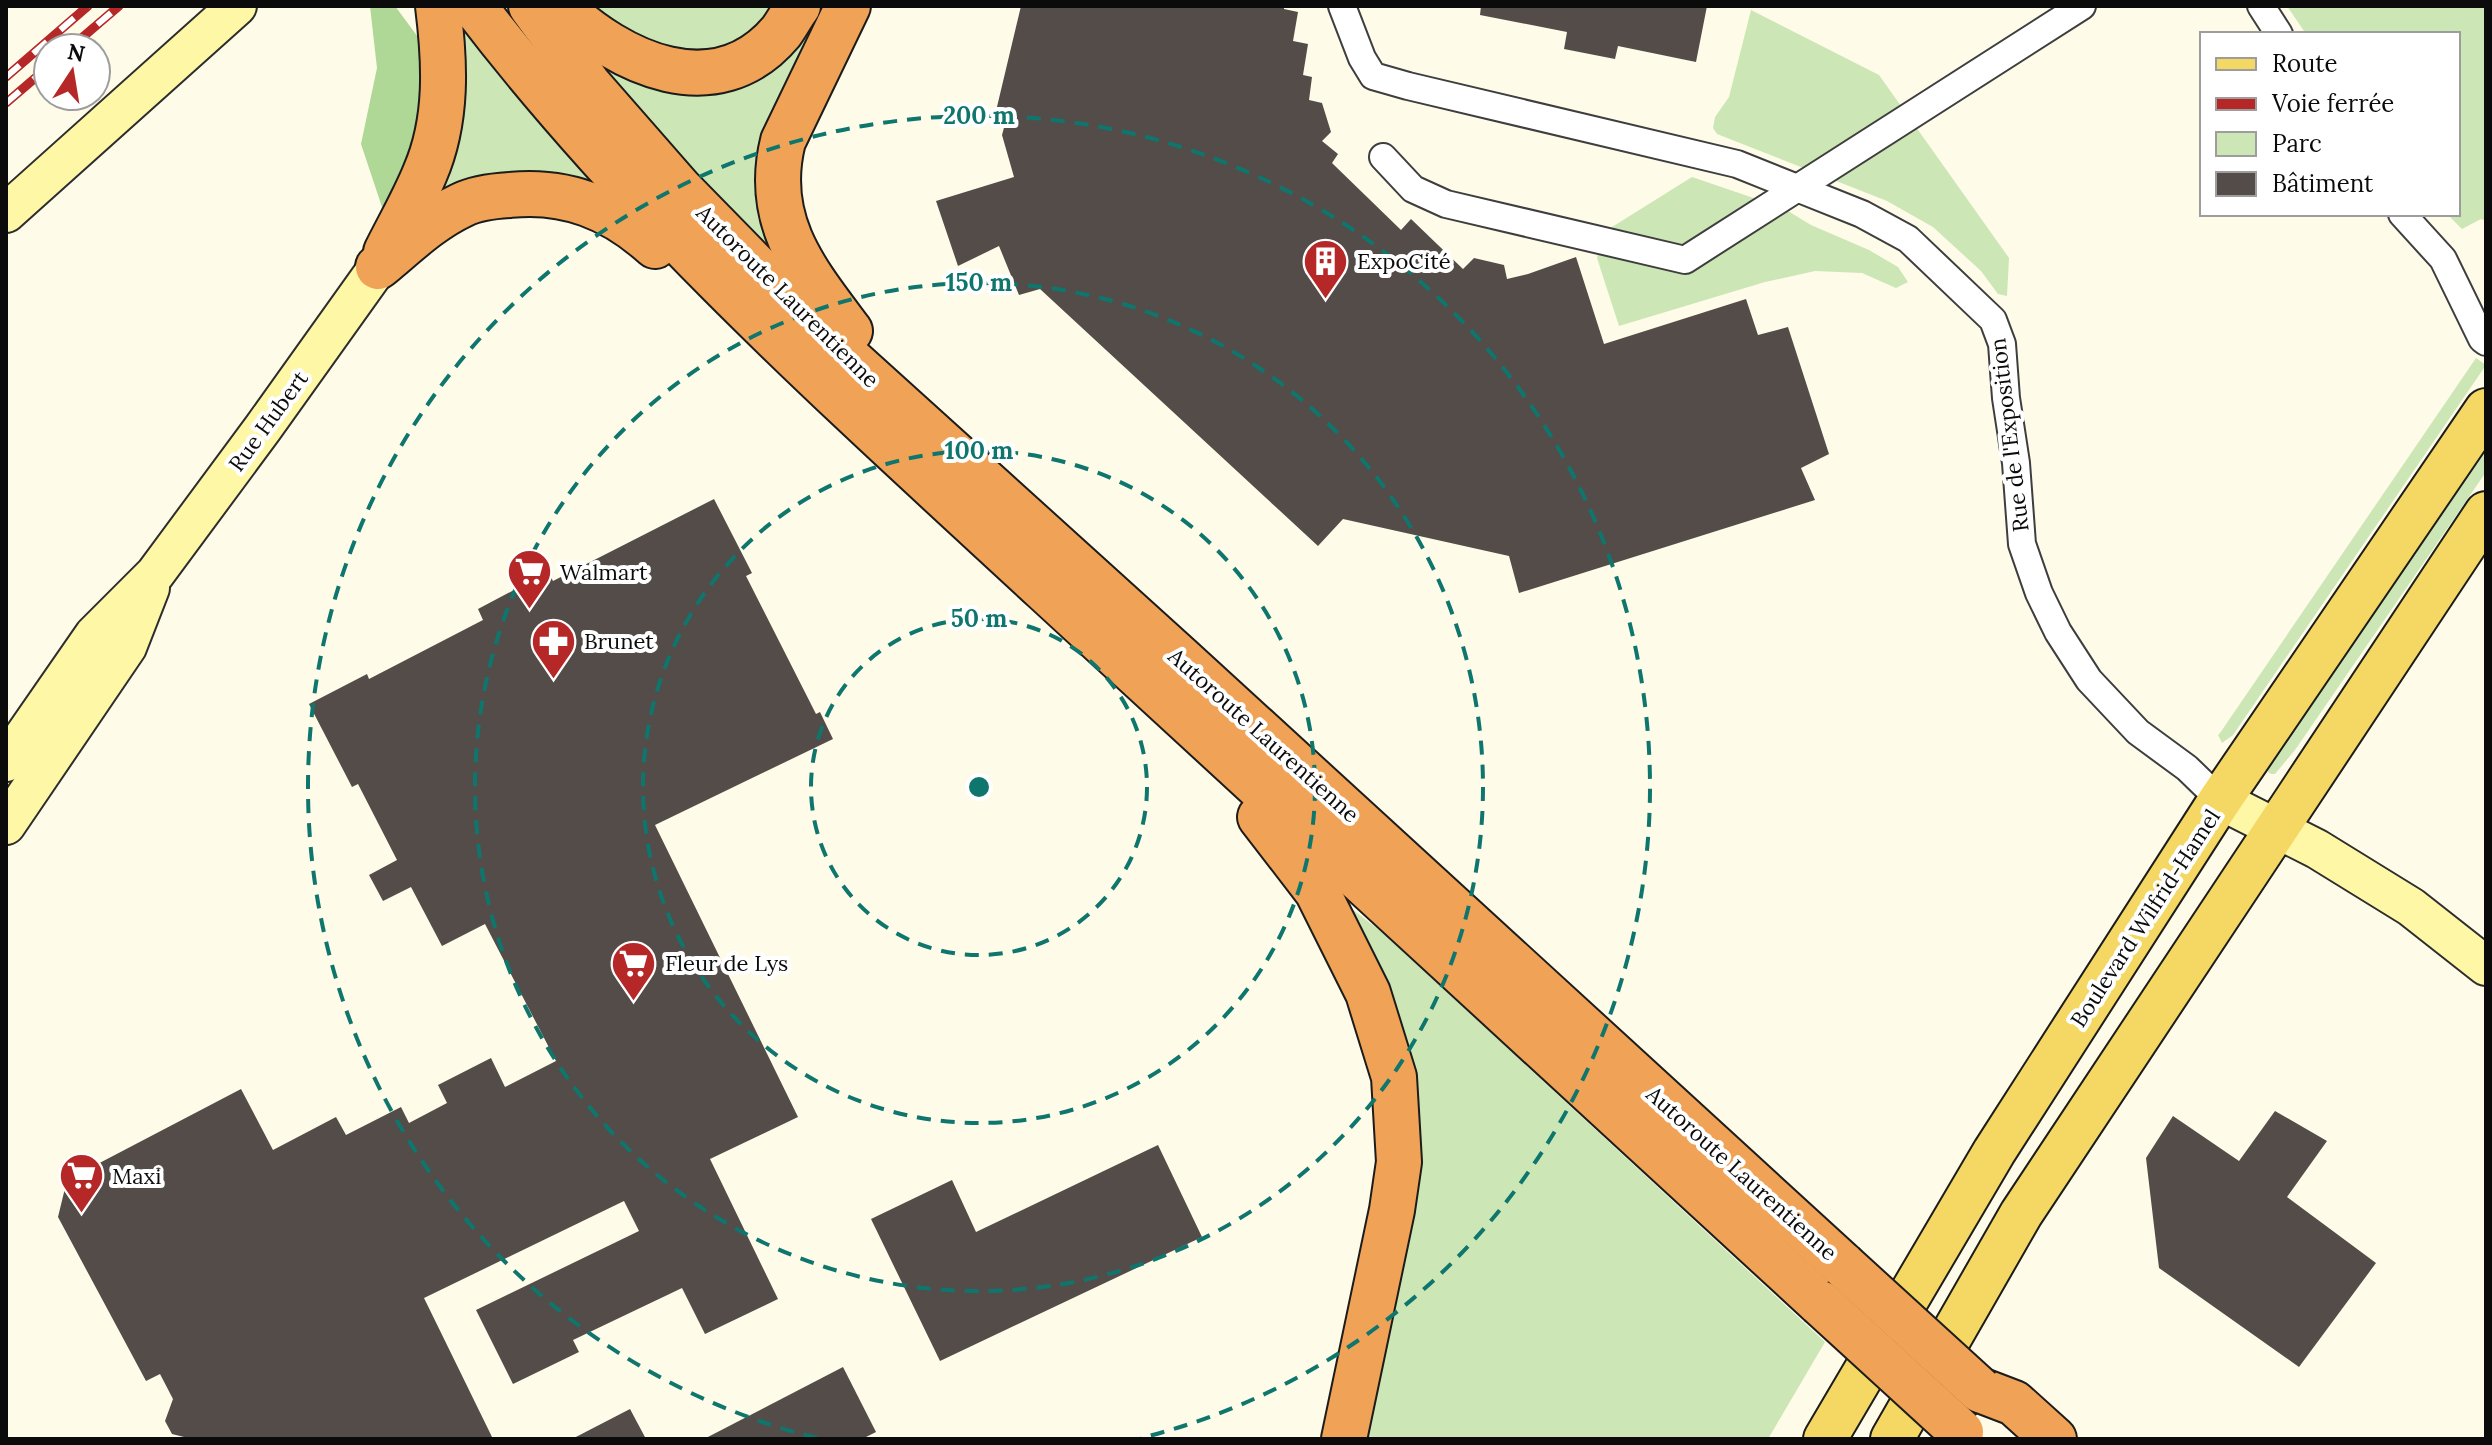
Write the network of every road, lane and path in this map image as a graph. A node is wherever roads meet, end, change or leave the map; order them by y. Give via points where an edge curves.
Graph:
1 (237, 6) edge
2 (438, 6) edge
3 (474, 6) edge
4 (531, 6) edge
5 (560, 6) edge
6 (798, 6) edge
7 (848, 6) edge
8 (1342, 6) edge
9 (2082, 6) edge
10 (2261, 6) edge
11 (2278, 32) edge
12 (1383, 157) dead end
13 (1800, 188) junction
14 (6, 213) edge
15 (2404, 216) edge
16 (378, 267) junction
17 (731, 295) junction
18 (2486, 342) edge
19 (2486, 410) edge
20 (919, 423) junction
21 (2486, 513) edge
22 (155, 574) junction
23 (1182, 718) junction
24 (6, 762) edge
25 (2220, 800) junction
26 (6, 825) edge
27 (2275, 829) junction
28 (2486, 966) edge
29 (1980, 1390) junction
30 (1964, 1436) edge
31 (1344, 1439) edge
32 (1825, 1439) edge
33 (1892, 1439) edge
34 (2025, 1439) edge
35 (2054, 1439) edge

1 - 14 street
2 - 16 highway via 443,109 426,171
3 - 17 highway, Autoroute Laurentienne via 641,204
4 - 20 highway, Autoroute Laurentienne via 589,85 680,189 823,335
5 - 6 highway via 615,50 639,62 667,71 704,72 732,67 757,52
7 - 20 highway via 783,141 777,164 780,210 808,275
8 - 13 street, Rue de l'Exposition via 1373,76 1737,164
9 - 13 street
10 - 11 street
12 - 13 street via 1413,189 1446,204 1685,260
13 - 25 street, Rue de l'Exposition via 1908,239 1993,320 2002,344 2022,544 2058,632 2089,680 2138,732
15 - 18 street via 2443,259
16 - 17 highway via 436,219 465,204 531,193 565,196 614,214 688,275
16 - 22 street, Rue Hubert
17 - 23 highway, Autoroute Laurentienne
19 - 25 main road, Boulevard Wilfrid-Hamel
20 - 29 highway, Autoroute Laurentienne, bridge
21 - 27 main road
22 - 24 street, Rue Hubert via 94,635
22 - 26 street, Rue Hubert via 127,647
23 - 30 highway, Autoroute Laurentienne, bridge
23 - 31 highway via 1317,891 1368,993 1394,1077 1399,1162
25 - 27 street
25 - 32 main road, Boulevard Wilfrid-Hamel via 1994,1152
27 - 28 street via 2411,907
27 - 33 main road via 2021,1214
29 - 34 highway, Autoroute Laurentienne
29 - 35 highway via 2014,1403

